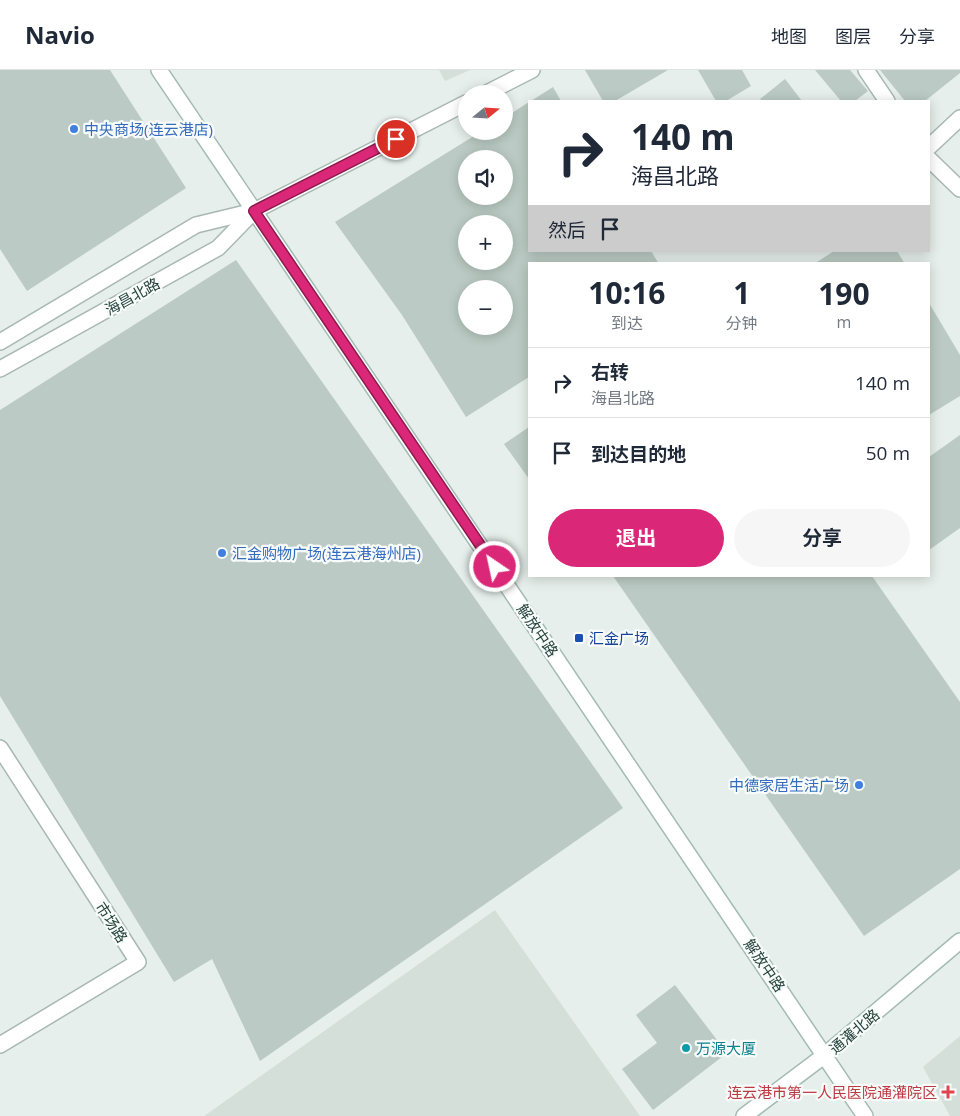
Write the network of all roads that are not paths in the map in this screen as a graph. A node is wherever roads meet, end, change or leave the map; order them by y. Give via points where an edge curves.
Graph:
1 (159, 70) edge
2 (532, 70) edge
3 (866, 70) edge
4 (503, 85) edge
5 (886, 100) edge
6 (458, 107) edge
7 (960, 118) edge
8 (930, 146) edge
9 (930, 160) edge
10 (960, 189) edge
11 (254, 211) junction
12 (0, 342) edge
13 (0, 369) edge
14 (0, 748) edge
15 (960, 941) edge
16 (0, 1045) edge
17 (826, 1055) junction
18 (744, 1116) edge
19 (865, 1116) edge

1 - 11 main road, 解放中路
2 - 4 main road
3 - 5 main road
6 - 11 main road, 海昌北路
7 - 8 main road
9 - 10 main road
11 - 12 main road, 海昌北路 via 196,225
11 - 13 main road, 海昌北路 via 218,248
11 - 17 main road, 解放中路
14 - 16 main road, 市场路 via 138,962
15 - 17 main road, 通灌北路
17 - 18 main road, 通灌北路
17 - 19 main road, 解放中路

